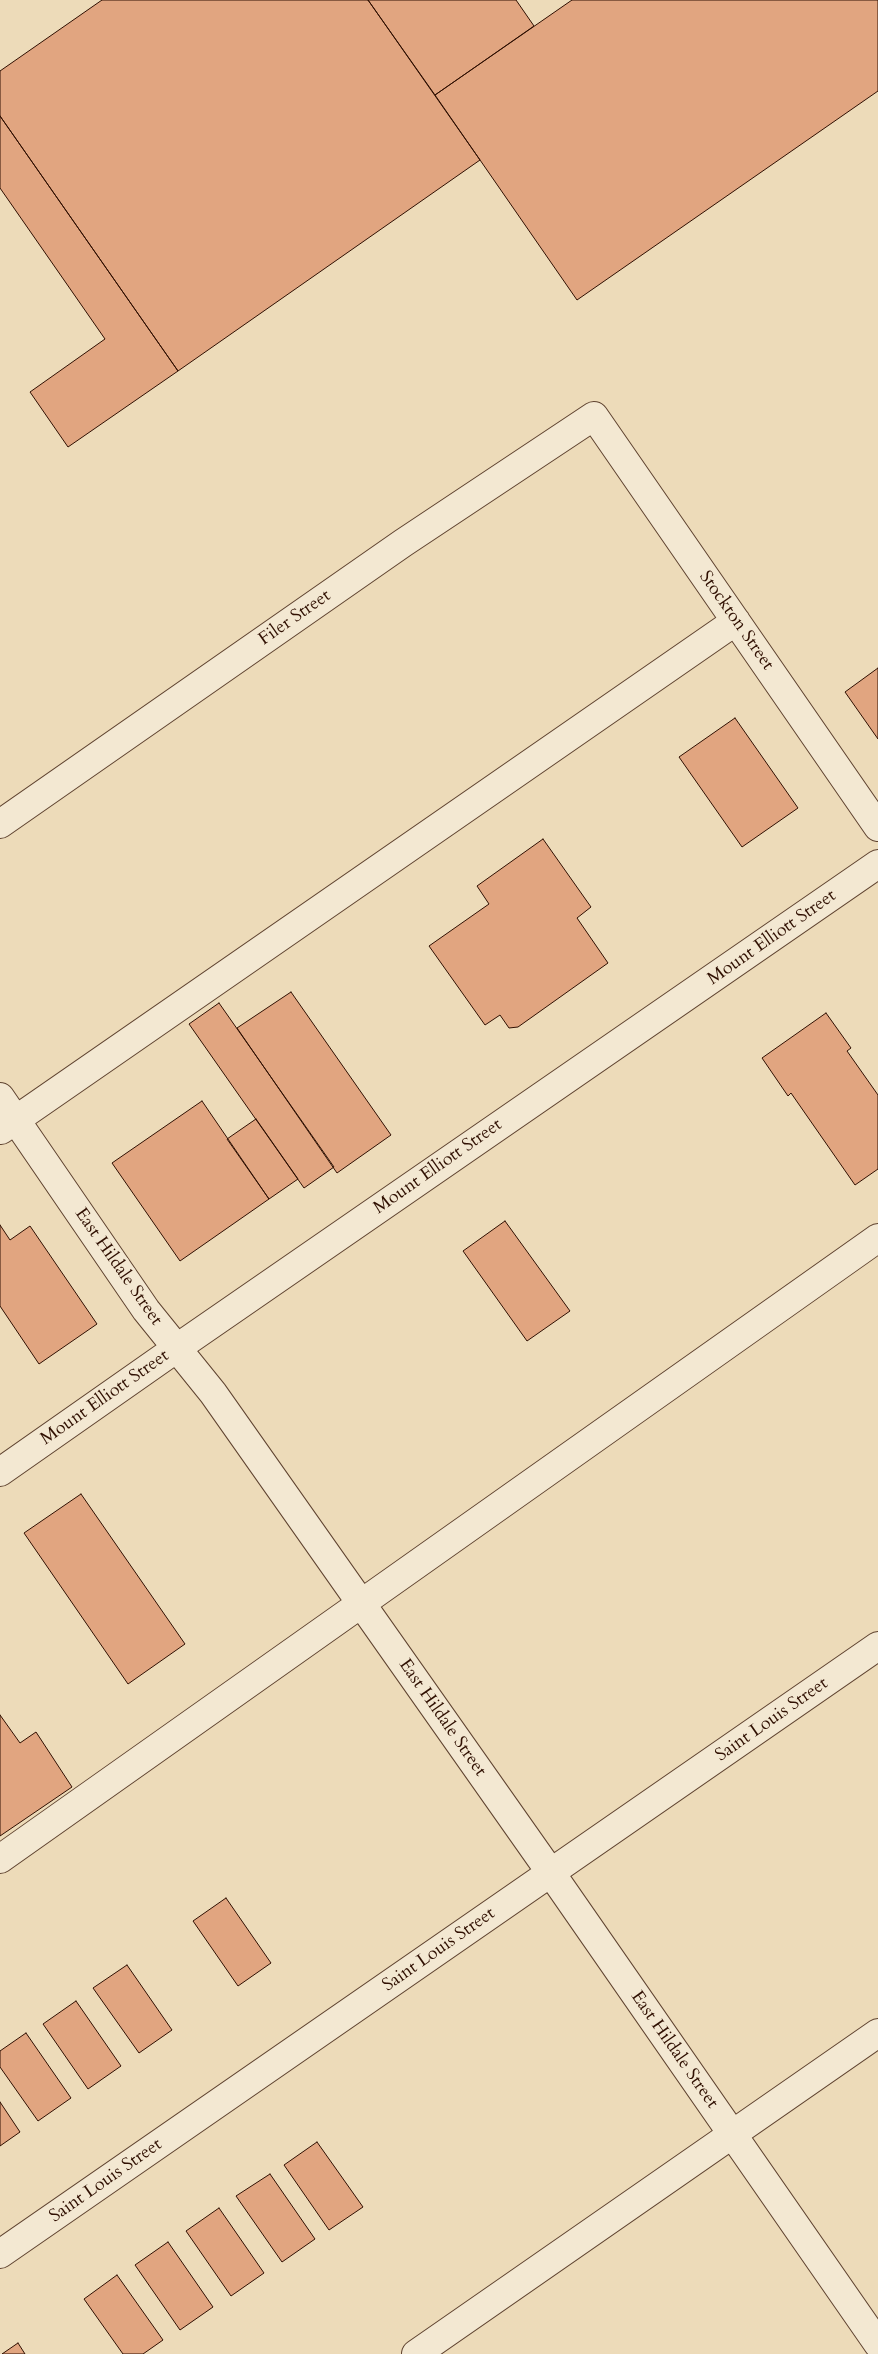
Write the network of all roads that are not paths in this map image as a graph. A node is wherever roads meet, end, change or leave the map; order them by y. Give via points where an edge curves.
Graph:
1 (594, 416) joint
2 (736, 621) junction
3 (0, 824) edge
4 (878, 827) edge
5 (878, 864) edge
6 (0, 1097) edge
7 (8, 1125) edge
8 (878, 1238) edge
9 (176, 1348) junction
10 (0, 1472) edge
11 (361, 1603) junction
12 (878, 1646) edge
13 (0, 1859) edge
14 (551, 1873) junction
15 (878, 2034) edge
16 (733, 2135) junction
17 (0, 2254) edge
18 (878, 2344) edge
19 (416, 2354) edge

1 - 2 street, Stockton Street
1 - 3 street, Filer Street via 403,543
2 - 4 street, Stockton Street
2 - 7 street
5 - 9 street, Mount Elliott Street
6 - 7 street, East Hildale Street
7 - 9 street, East Hildale Street
8 - 11 street
9 - 10 street, Mount Elliott Street
9 - 11 street, East Hildale Street via 213,1392
11 - 13 street
11 - 14 street, East Hildale Street
12 - 14 street, Saint Louis Street
14 - 16 street, East Hildale Street
14 - 17 street, Saint Louis Street
15 - 16 street
16 - 18 street, East Hildale Street
16 - 19 street

